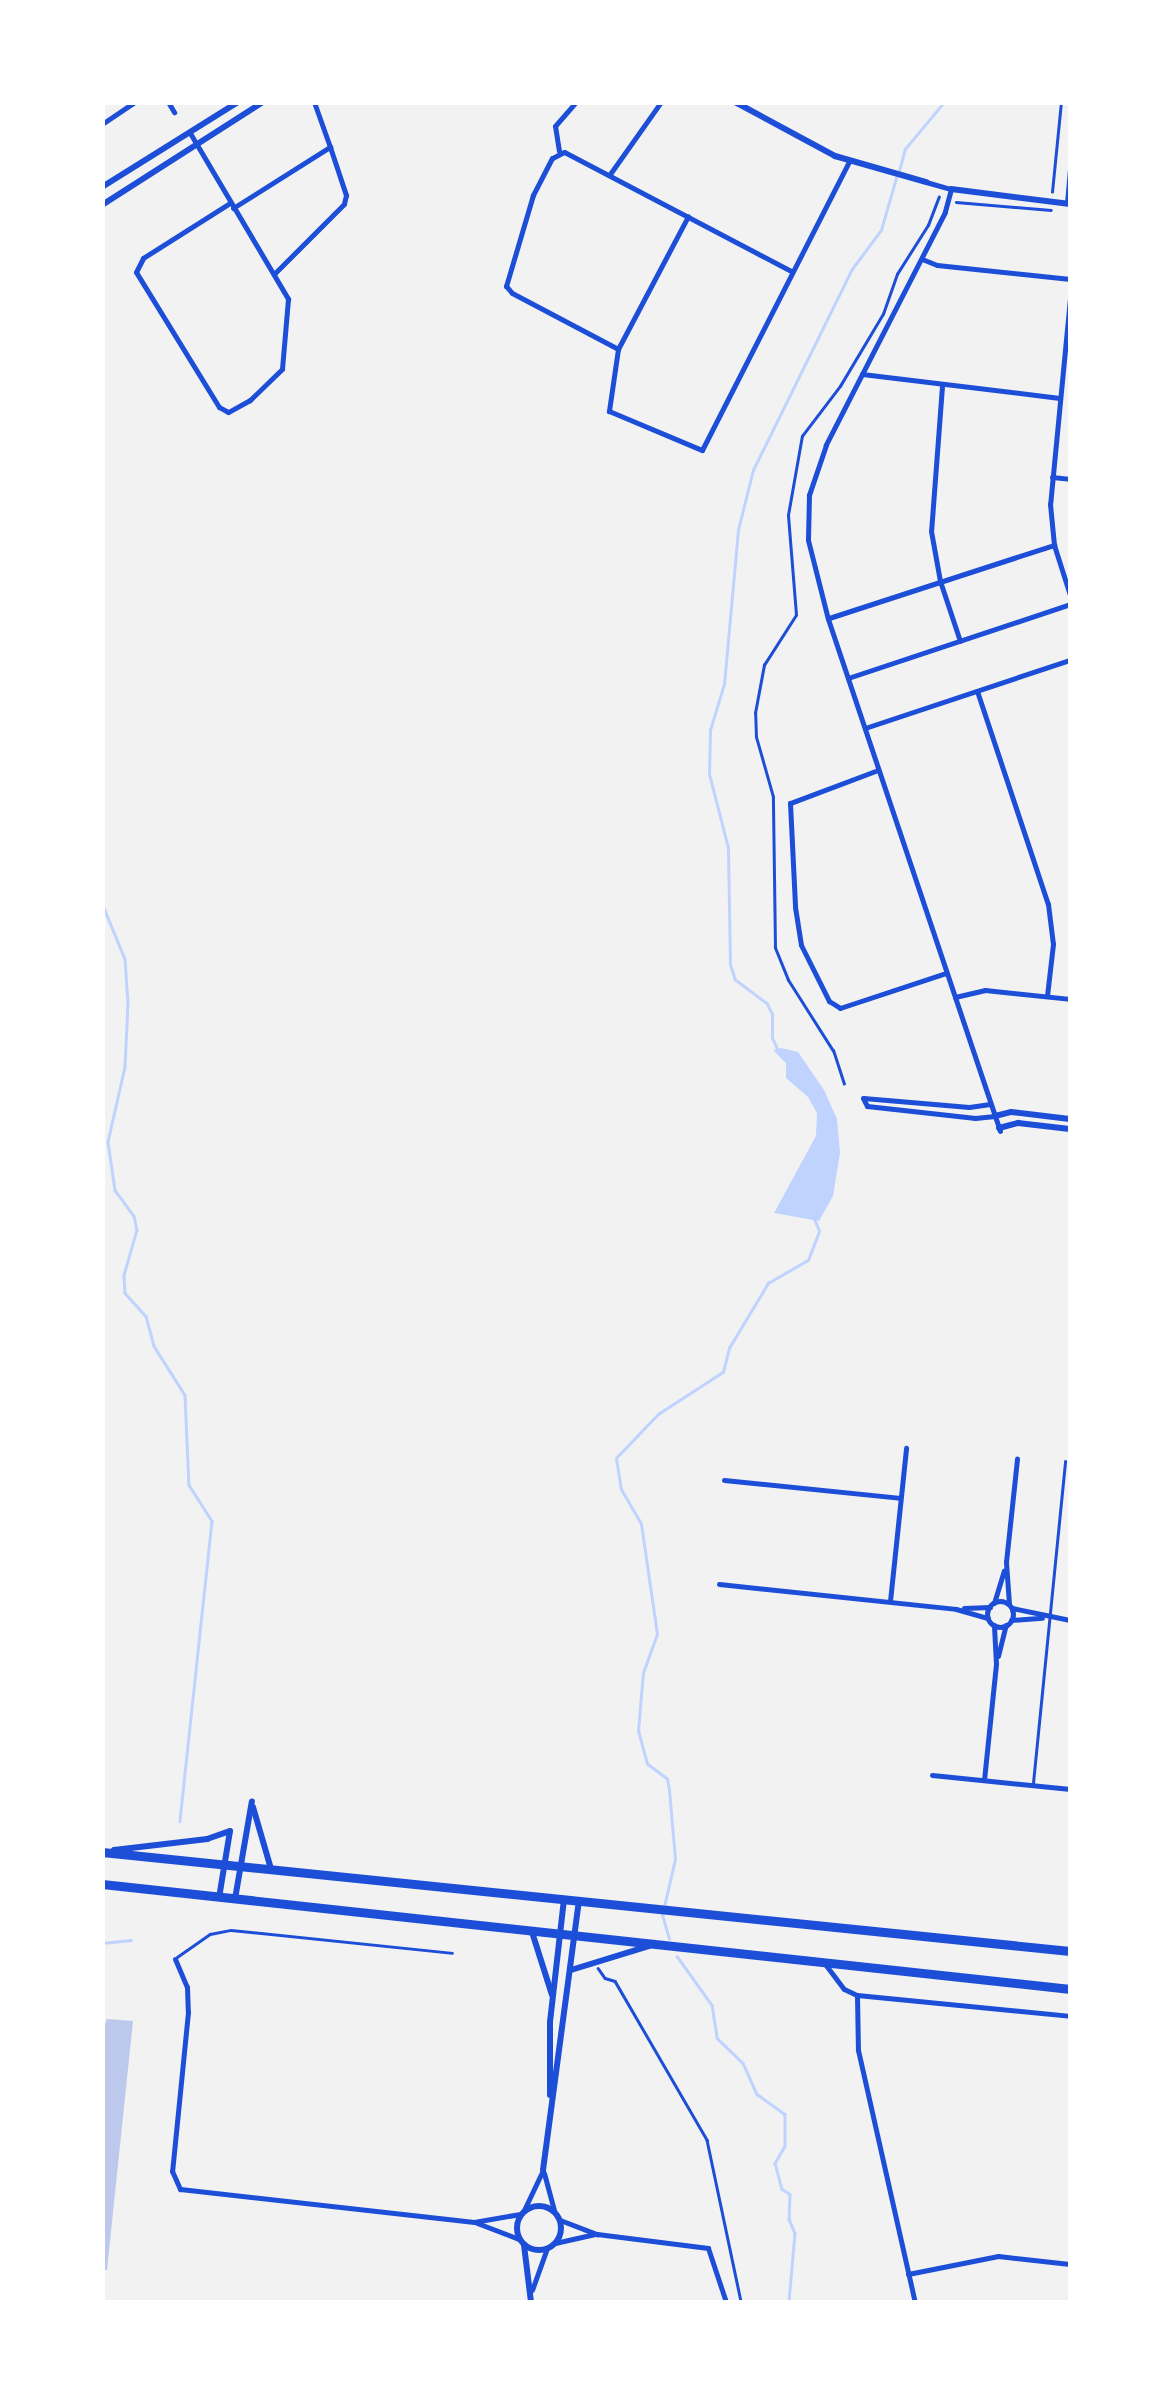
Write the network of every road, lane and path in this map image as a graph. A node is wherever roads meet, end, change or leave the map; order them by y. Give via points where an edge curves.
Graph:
1 (135, 102) edge
2 (168, 102) edge
3 (238, 102) edge
4 (264, 102) edge
5 (314, 102) edge
6 (576, 102) edge
7 (661, 102) edge
8 (735, 102) edge
9 (1061, 102) edge
10 (174, 112) dead end
11 (102, 124) edge
12 (190, 133) junction
13 (194, 146) junction
14 (330, 147) junction
15 (559, 152) junction
16 (850, 161) junction
17 (1070, 170) edge
18 (610, 174) junction
19 (926, 182) joint
20 (102, 187) edge
21 (951, 189) junction
22 (948, 200) junction
23 (1052, 202) junction
24 (1069, 204) edge
25 (102, 205) edge
26 (231, 205) junction
27 (1050, 212) dead end
28 (688, 216) junction
29 (922, 259) junction
30 (791, 271) junction
31 (275, 273) junction
32 (1070, 279) edge
33 (1070, 298) edge
34 (618, 349) junction
35 (862, 374) junction
36 (942, 386) junction
37 (1062, 388) junction
38 (1070, 388) edge
39 (1060, 398) junction
40 (1052, 477) junction
41 (1070, 480) edge
42 (1054, 545) junction
43 (940, 581) junction
44 (1070, 595) edge
45 (1070, 604) edge
46 (828, 619) junction
47 (960, 641) junction
48 (1070, 660) edge
49 (848, 678) junction
50 (977, 692) junction
51 (865, 728) junction
52 (878, 770) junction
53 (946, 973) junction
54 (1048, 996) junction
55 (954, 997) junction
56 (1070, 999) edge
57 (844, 1084) dead end
58 (913, 1102) junction
59 (990, 1104) junction
60 (912, 1112) junction
61 (995, 1116) junction
62 (1070, 1118) edge
63 (1070, 1129) edge
64 (1000, 1130) joint
65 (906, 1448) dead end
66 (1017, 1459) dead end
67 (1065, 1462) dead end
68 (724, 1480) dead end
69 (900, 1498) junction
70 (1006, 1562) junction
71 (719, 1584) dead end
72 (890, 1601) junction
73 (992, 1605) junction
74 (1010, 1606) junction
75 (956, 1609) junction
76 (988, 1618) junction
77 (1050, 1618) junction
78 (1070, 1620) edge
79 (1009, 1623) junction
80 (994, 1625) junction
81 (996, 1664) junction
82 (932, 1775) dead end
83 (984, 1780) junction
84 (1033, 1785) junction
85 (1070, 1789) edge
86 (102, 1852) edge
87 (224, 1864) junction
88 (240, 1866) junction
89 (271, 1869) junction
90 (102, 1884) edge
91 (218, 1898) junction
92 (564, 1899) junction
93 (235, 1900) junction
94 (579, 1900) junction
95 (532, 1932) junction
96 (560, 1935) junction
97 (575, 1936) junction
98 (1070, 1940) edge
99 (655, 1945) junction
100 (1070, 1951) edge
101 (452, 1953) dead end
102 (176, 1959) joint
103 (824, 1962) junction
104 (571, 1970) junction
105 (605, 1978) dead end
106 (1070, 1988) edge
107 (857, 1995) junction
108 (553, 2001) junction
109 (1070, 2016) edge
110 (550, 2112) junction
111 (544, 2170) junction
112 (554, 2211) junction
113 (522, 2212) junction
114 (560, 2220) junction
115 (474, 2222) junction
116 (598, 2234) junction
117 (521, 2242) junction
118 (556, 2243) junction
119 (547, 2248) junction
120 (1070, 2264) edge
121 (908, 2274) junction
122 (532, 2290) junction
123 (530, 2302) edge
124 (726, 2302) edge
125 (741, 2302) edge
126 (914, 2302) edge

1 - 11 street
2 - 10 street
3 - 12 street
4 - 13 street
5 - 14 street
6 - 15 street via 555,126
7 - 18 street
8 - 16 street
9 - 23 path
12 - 13 street
12 - 20 street
13 - 25 street
13 - 26 street
14 - 26 street
14 - 31 street via 344,204
15 - 18 street
15 - 34 street via 528,207 506,286
16 - 19 street
16 - 30 street
17 - 24 street
18 - 28 street
19 - 21 street
21 - 22 street
21 - 23 street
22 - 27 path
22 - 29 street
22 - 57 path via 938,197 882,314 802,436 788,515 796,615 764,665 755,713 773,797 776,954 833,1051
23 - 24 street
26 - 31 street
26 - 31 street via 143,258 136,272 228,412 276,378 284,360 288,300
28 - 30 street
28 - 34 street
29 - 32 street
29 - 35 street
30 - 34 street via 708,445 695,450 610,411
33 - 37 street
35 - 36 street
35 - 46 street via 826,445 810,496 810,554
36 - 39 street
36 - 43 street via 930,516
37 - 38 street
37 - 39 street
39 - 40 street
40 - 41 street
40 - 42 street
42 - 43 street
42 - 44 street
43 - 46 street
43 - 47 street
45 - 47 street
46 - 49 street
47 - 49 street
48 - 50 street
49 - 51 street
50 - 51 street
50 - 54 street via 1048,904
51 - 52 street
52 - 53 street
52 - 53 street via 790,803 801,946 840,1008
53 - 55 street
54 - 55 street via 984,990
54 - 56 street
55 - 59 street
58 - 59 street
58 - 60 street
58 - 60 street via 863,1098 866,1106
59 - 61 street
60 - 61 street
61 - 62 street
61 - 64 street
63 - 64 street via 1018,1123
65 - 69 street
66 - 70 street
67 - 77 lane
68 - 69 street
69 - 72 street
70 - 73 street
70 - 74 street
71 - 72 street
72 - 75 street
73 - 74 street
73 - 75 street
73 - 76 street
74 - 77 street
74 - 79 street
75 - 76 street
76 - 80 street
77 - 78 street
77 - 79 street
77 - 84 lane
79 - 80 street
79 - 81 street
80 - 81 street
81 - 83 street
82 - 83 street
83 - 84 street
84 - 85 street
86 - 87 main road
86 - 87 street via 230,1831
87 - 88 main road
87 - 91 street
88 - 89 main road
88 - 89 street via 252,1801
88 - 93 street
89 - 92 main road
90 - 91 main road
91 - 93 main road
92 - 94 main road
92 - 96 street
93 - 95 main road
94 - 97 street
94 - 100 main road
95 - 96 main road
95 - 108 street
96 - 97 main road
96 - 108 street
97 - 99 main road
97 - 104 street
98 - 100 street
99 - 103 main road
99 - 104 street
101 - 102 lane via 239,1931 210,1934
102 - 115 street via 188,2012 172,2170 180,2189
103 - 106 main road
103 - 107 street
104 - 110 street
105 - 125 path via 616,1981 707,2140
107 - 109 street
107 - 121 street via 858,2050
108 - 110 street
110 - 111 street
111 - 112 street
111 - 113 street
112 - 113 street via 542,2205
112 - 114 street
113 - 115 street
113 - 117 street via 516,2226
114 - 116 street
114 - 118 street
115 - 117 street
116 - 118 street
116 - 124 street via 708,2248
117 - 119 street
117 - 122 street
118 - 119 street
119 - 122 street
120 - 121 street via 989,2256
121 - 126 street
122 - 123 street

